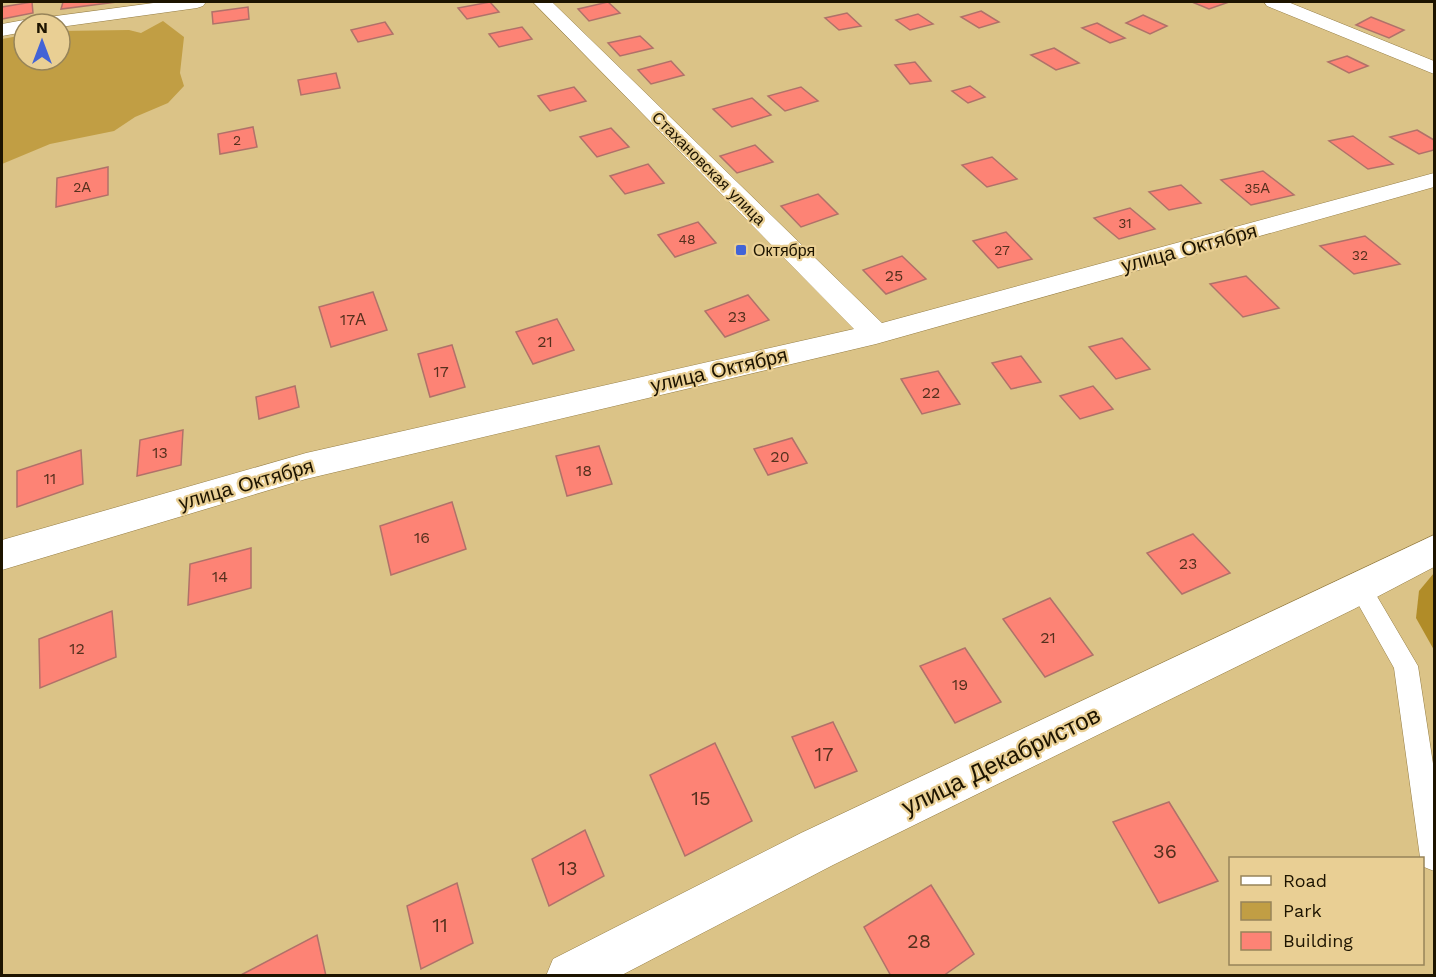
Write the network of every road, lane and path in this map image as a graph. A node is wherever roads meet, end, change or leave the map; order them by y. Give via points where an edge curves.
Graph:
1 (196, 2) edge
2 (542, 2) edge
3 (1273, 2) edge
4 (72, 20) edge
5 (1434, 68) edge
6 (1434, 180) edge
7 (876, 334) junction
8 (1434, 550) edge
9 (2, 555) edge
10 (1360, 588) junction
11 (1434, 857) edge
12 (570, 975) edge

1 - 4 street
2 - 7 street, Стахановская улица
3 - 5 street
6 - 7 street, улица Октября
7 - 9 street, улица Октября via 306,466
8 - 10 street, улица Декабристов
10 - 11 lane via 1406,666
10 - 12 street, улица Декабристов via 817,849

